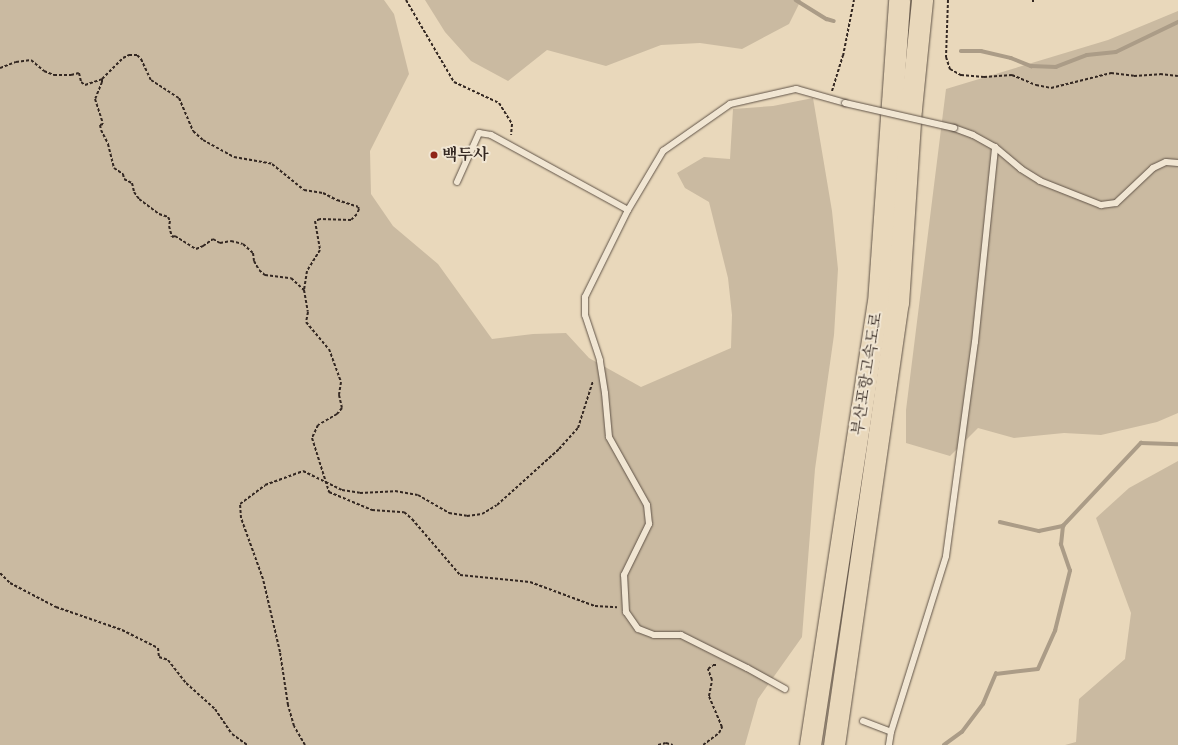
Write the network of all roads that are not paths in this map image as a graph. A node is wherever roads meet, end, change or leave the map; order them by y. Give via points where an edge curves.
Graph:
1 (899, 0) edge
2 (922, 0) edge
3 (995, 148) junction
4 (1178, 163) edge
5 (457, 182) dead end
6 (628, 210) junction
7 (785, 689) dead end
8 (863, 721) dead end
9 (891, 732) junction
10 (810, 745) edge
11 (834, 745) edge
12 (889, 745) edge

1 - 10 highway, 부산포항고속도로 via 878,303
2 - 11 highway, 부산포항고속도로 via 911,109 898,303
3 - 4 lane via 1040,181 1101,205 1116,203 1153,168 1166,162
3 - 6 lane, bridge via 973,135 954,128 796,89 730,104 663,151
3 - 9 lane via 975,342 946,556
5 - 6 lane via 479,133 491,135
6 - 7 lane via 585,297 585,315 600,360 609,437 647,505 649,524 624,575 626,612 638,629 654,635 681,635
8 - 9 lane
9 - 12 lane

